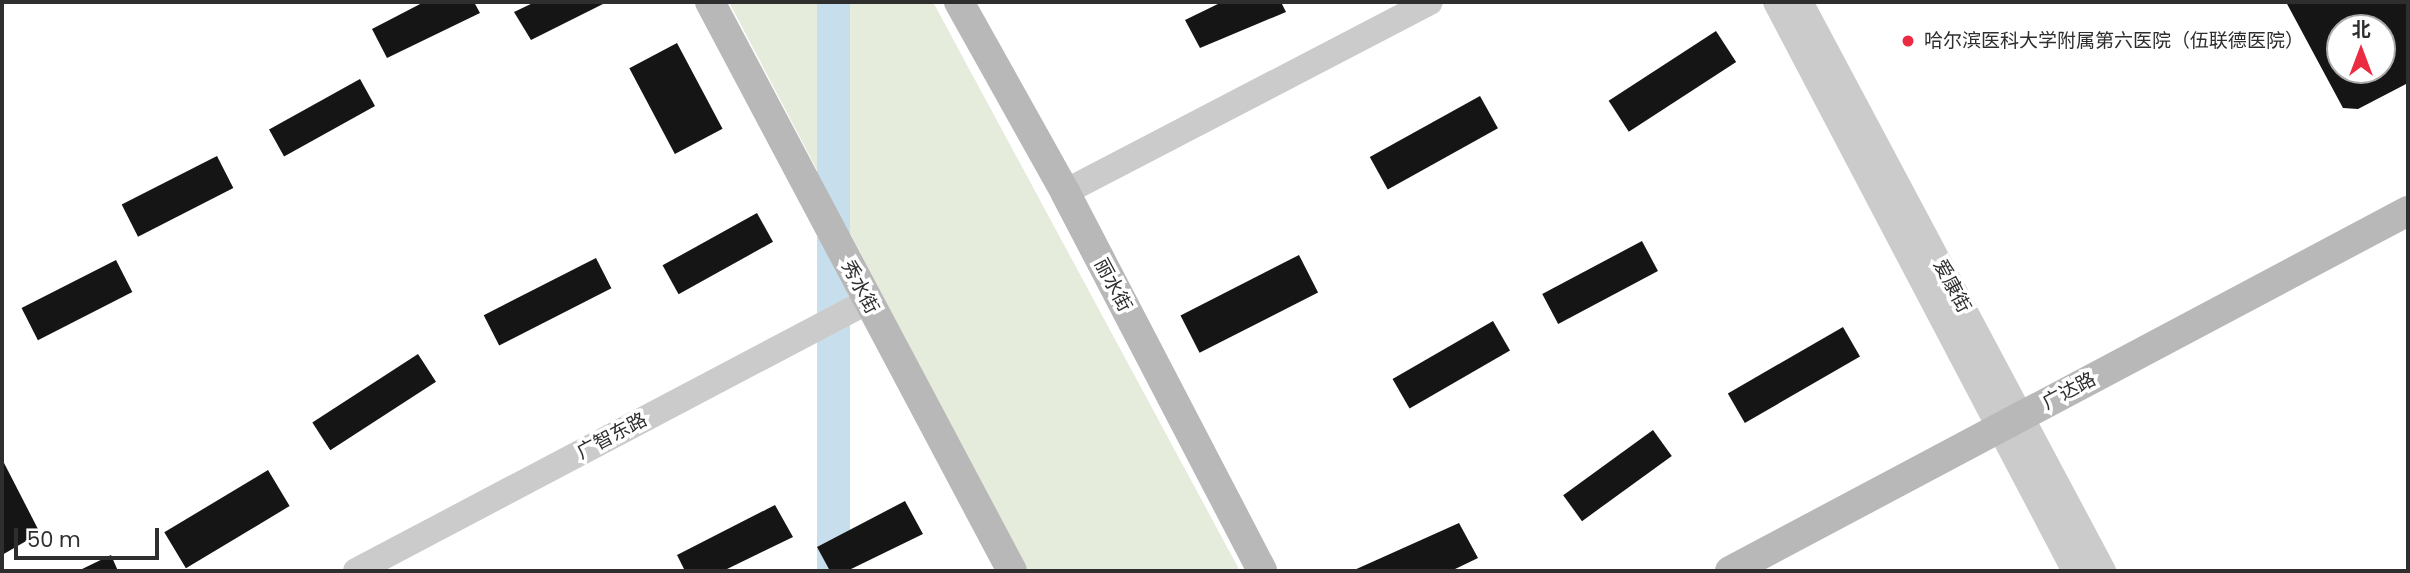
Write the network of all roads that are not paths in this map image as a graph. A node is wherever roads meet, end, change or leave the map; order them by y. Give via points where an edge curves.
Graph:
1 (710, 2) edge
2 (958, 2) edge
3 (1430, 2) edge
4 (1776, 2) edge
5 (1800, 2) edge
6 (1065, 192) junction
7 (2408, 211) edge
8 (2408, 231) edge
9 (868, 301) junction
10 (2014, 429) junction
11 (356, 571) edge
12 (1012, 571) edge
13 (1262, 571) edge
14 (1730, 571) edge
15 (1767, 571) edge
16 (2075, 571) edge
17 (2103, 571) edge

1 - 9 main road, 秀水街
2 - 6 main road, 丽水街
3 - 6 street
4 - 10 street, 爱康街
5 - 10 street, 爱康街
6 - 13 main road, 丽水街
7 - 10 main road, 广达路
8 - 10 main road, 广达路
9 - 11 street, 广智东路
9 - 12 main road, 秀水街
10 - 14 main road, 广达路
10 - 15 main road, 广达路
10 - 16 street, 爱康街
10 - 17 street, 爱康街

